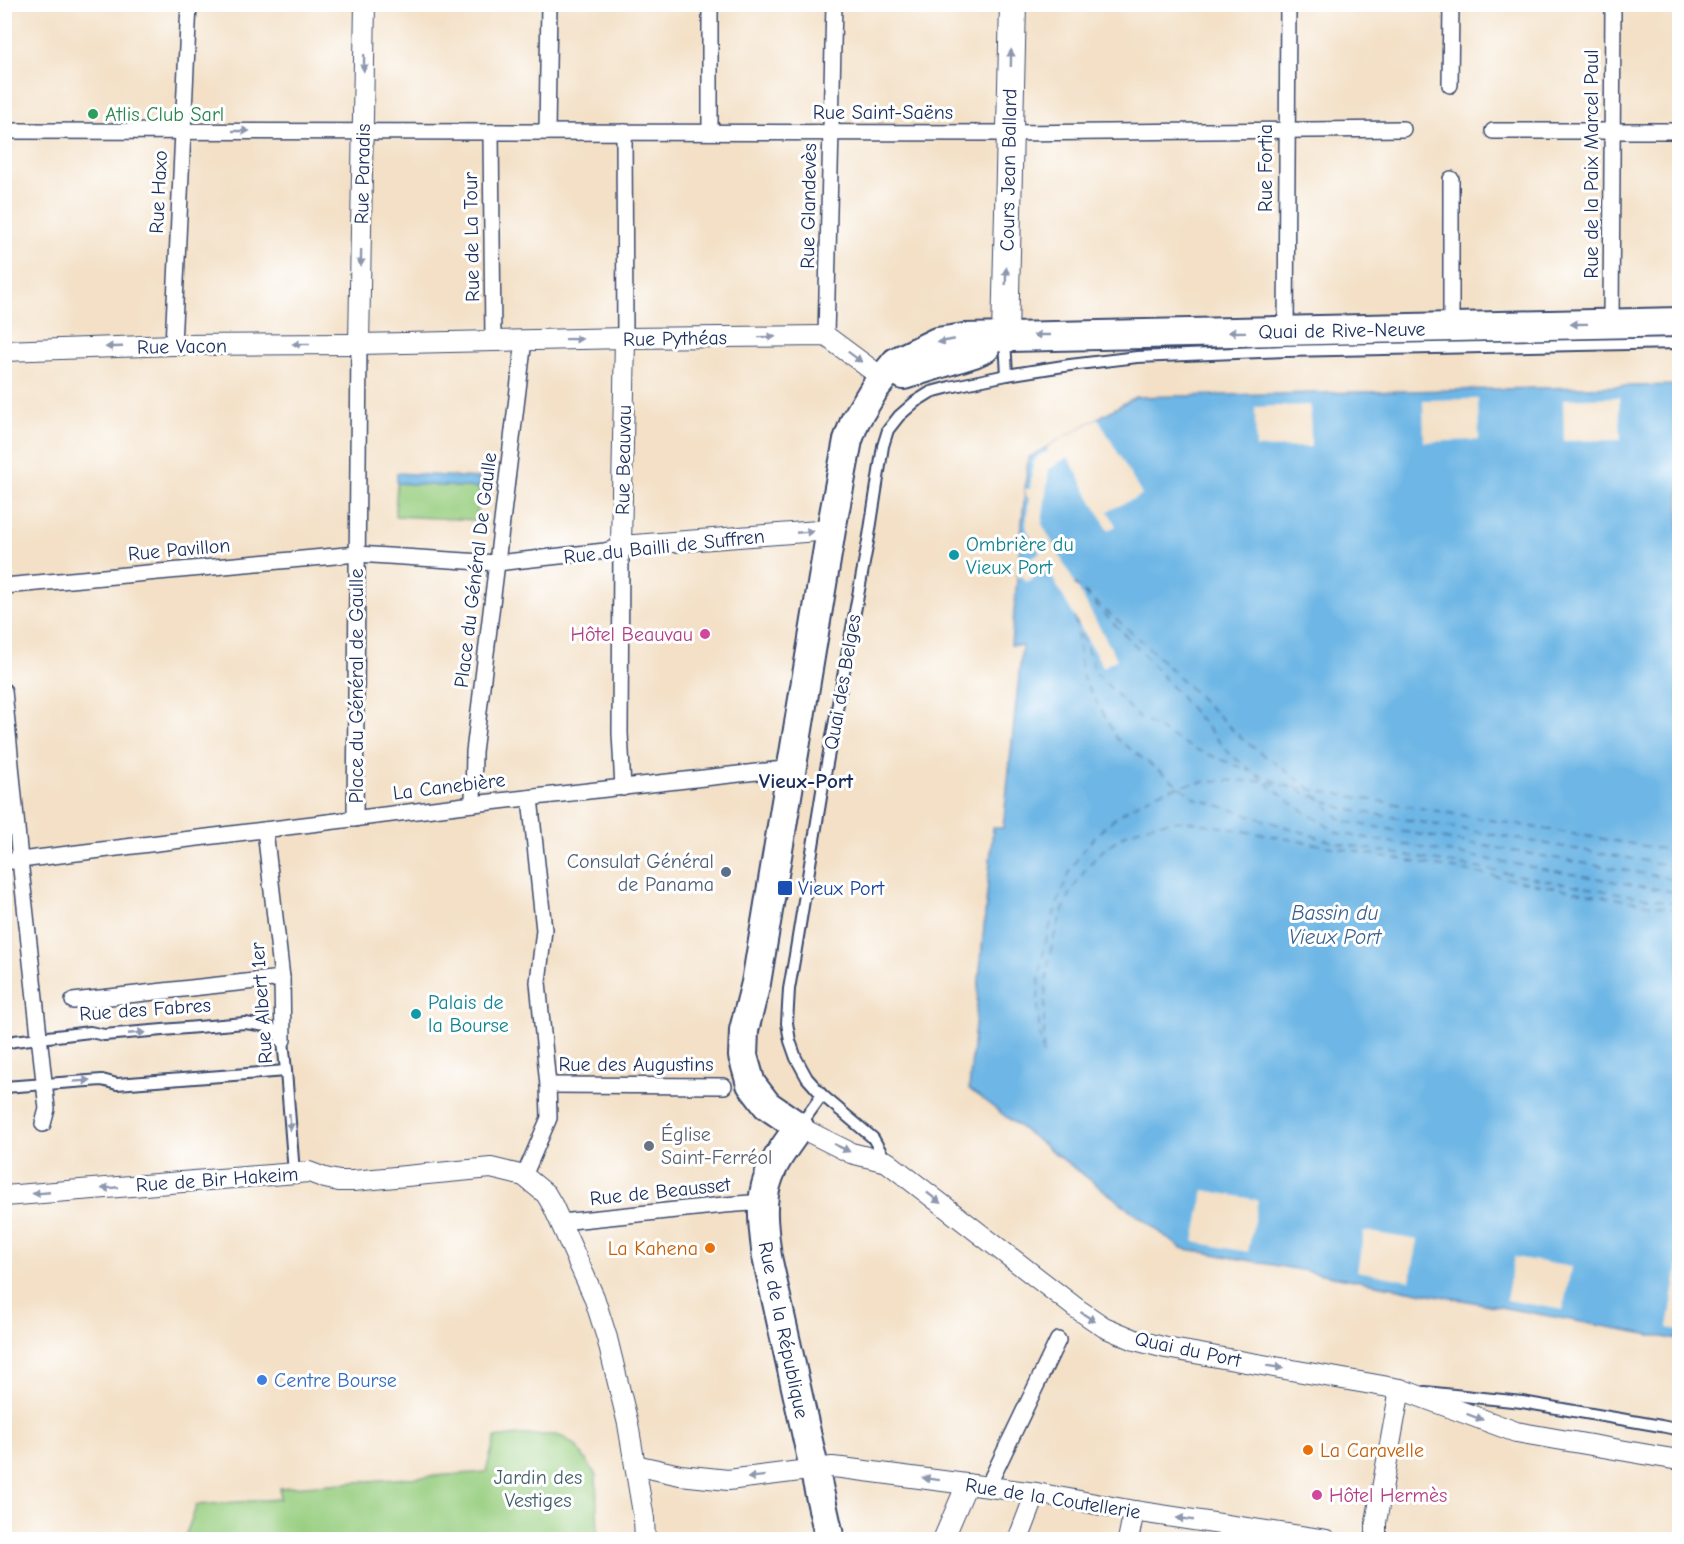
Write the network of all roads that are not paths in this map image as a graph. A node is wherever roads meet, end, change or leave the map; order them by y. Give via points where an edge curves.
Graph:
1 (189, 4) edge
2 (365, 4) edge
3 (549, 4) edge
4 (710, 4) edge
5 (834, 4) edge
6 (1013, 4) edge
7 (1288, 4) edge
8 (1451, 4) edge
9 (1613, 4) edge
10 (1450, 85) dead end
11 (1403, 129) dead end
12 (1286, 130) junction
13 (1612, 130) junction
14 (4, 131) edge
15 (183, 131) junction
16 (1493, 131) dead end
17 (1680, 131) edge
18 (363, 132) junction
19 (491, 132) junction
20 (547, 132) junction
21 (624, 132) junction
22 (710, 132) junction
23 (831, 132) junction
24 (1009, 133) junction
25 (1451, 179) dead end
26 (1680, 322) edge
27 (1611, 323) junction
28 (1451, 327) junction
29 (1286, 331) junction
30 (826, 336) junction
31 (1005, 336) junction
32 (625, 338) junction
33 (524, 340) junction
34 (493, 341) junction
35 (1680, 343) edge
36 (359, 344) junction
37 (173, 345) junction
38 (4, 351) edge
39 (1006, 375) junction
40 (884, 379) junction
41 (831, 530) junction
42 (621, 546) junction
43 (357, 554) junction
44 (497, 563) junction
45 (4, 586) edge
46 (4, 691) edge
47 (792, 768) junction
48 (623, 788) junction
49 (530, 798) junction
50 (473, 804) junction
51 (356, 819) junction
52 (266, 830) junction
53 (12, 861) edge
54 (282, 978) junction
55 (73, 1001) dead end
56 (39, 1039) junction
57 (283, 1040) junction
58 (4, 1044) edge
59 (286, 1071) junction
60 (44, 1084) junction
61 (548, 1085) junction
62 (724, 1086) dead end
63 (4, 1087) edge
64 (822, 1095) junction
65 (43, 1124) dead end
66 (799, 1127) junction
67 (887, 1162) junction
68 (294, 1173) junction
69 (528, 1180) junction
70 (4, 1196) edge
71 (764, 1202) junction
72 (561, 1222) junction
73 (1058, 1340) dead end
74 (1400, 1389) junction
75 (1680, 1430) edge
76 (1680, 1458) edge
77 (635, 1465) junction
78 (814, 1470) junction
79 (966, 1484) junction
80 (988, 1486) junction
81 (1036, 1493) junction
82 (1134, 1511) junction
83 (645, 1539) edge
84 (830, 1539) edge
85 (943, 1539) edge
86 (1018, 1539) edge
87 (1128, 1539) edge
88 (1326, 1539) edge
89 (1376, 1539) edge

1 - 15 street, Rue Haxo
2 -> 18 street, Rue Paradis
3 - 20 street
4 - 22 street
5 - 23 street, Rue Glandevès
24 -> 6 street, Cours Jean Ballard
7 - 12 street, Rue Fortia
8 - 10 street
9 - 13 street, Rue de la Paix Marcel Paul
11 - 12 street, Rue Saint-Saëns
12 - 24 street, Rue Saint-Saëns
12 - 29 street, Rue Fortia
13 - 16 street
13 - 17 street
13 - 27 street, Rue de la Paix Marcel Paul
14 - 15 street, Rue Saint-Saëns
15 -> 18 street, Rue Saint-Saëns
15 - 37 street, Rue Haxo
18 - 19 street, Rue Saint-Saëns
18 -> 36 street, Rue Paradis
19 - 20 street, Rue Saint-Saëns
19 - 34 street, Rue de La Tour
20 - 21 street, Rue Saint-Saëns
21 - 22 street, Rue Saint-Saëns
21 - 32 street, Rue Beauvau
22 - 23 street, Rue Saint-Saëns
23 - 24 street, Rue Saint-Saëns
23 - 30 street, Rue Glandevès
31 -> 24 street, Cours Jean Ballard
25 - 28 street
26 - 27 main road, Quai de Rive-Neuve
27 -> 28 main road, Quai de Rive-Neuve
28 - 29 main road, Quai de Rive-Neuve
29 -> 31 main road, Quai de Rive-Neuve
32 -> 30 street, Rue Pythéas
30 -> 40 street
31 - 39 lane
31 - 40 main road, Quai des Belges via 937,342 896,362
33 -> 32 street, Rue Pythéas
32 - 42 street, Rue Beauvau
33 - 34 street
33 - 44 street, Place du Général De Gaulle
34 - 36 street
35 - 39 lane, Quai de Rive-Neuve via 1137,357
36 -> 37 street, Rue Vacon
36 - 43 street, Place du Général de Gaulle
37 -> 38 street, Rue Vacon
39 - 64 lane, Quai des Belges via 931,392 899,416 882,446 789,989 790,1041 807,1078
40 - 41 main road, Quai des Belges via 855,421 848,440
42 -> 41 street, Rue du Bailli de Suffren
41 - 47 main road, Quai des Belges
42 - 44 street, Rue du Bailli de Suffren
42 - 48 street, Rue Beauvau
43 - 44 street, Place du Général de Gaulle
43 - 45 street, Rue Pavillon
43 - 51 street, Place du Général de Gaulle
44 - 50 street, Place du Général De Gaulle via 474,752
46 - 53 street
47 - 48 street, La Canebière
47 - 66 main road, Quai des Belges via 754,994 764,1075
48 - 49 street, La Canebière
49 - 50 street, La Canebière
49 - 61 street via 544,930 538,982
50 - 51 street, La Canebière
51 - 52 street, La Canebière
52 - 53 street, La Canebière
52 - 54 street, Rue Albert 1er
53 - 56 street
54 - 55 street, Rue des Fabres
54 - 57 street, Rue Albert 1er
56 -> 57 lane, Rue des Fabres via 90,1032 104,1035 245,1023 266,1026
56 - 58 lane, Rue des Fabres
56 - 60 street
57 - 59 lane, Rue Albert 1er
60 -> 59 lane via 102,1080 117,1084
59 -> 68 lane, Rue Albert 1er
60 - 63 lane
60 - 65 street via 47,1109
61 - 62 street, Rue des Augustins
61 - 69 street via 549,1118
64 - 66 lane
64 - 67 lane, Quai du Port via 873,1138
66 -> 67 street, Quai du Port via 851,1153
66 - 71 main road, Rue de la République via 771,1171
67 -> 74 street, Quai du Port via 1104,1327 1166,1348
68 - 69 street, Rue de Bir Hakeim via 309,1172 353,1181 491,1168
68 -> 70 street, Rue de Bir Hakeim
69 - 72 street via 546,1194
71 - 72 street, Rue de Beausset
71 - 78 main road, Rue de la République via 767,1257
72 - 77 street via 594,1297 607,1338
73 - 80 street
74 - 75 lane, Quai du Port via 1522,1402
74 -> 76 street, Quai du Port via 1516,1432
74 - 89 street
78 -> 77 street, Rue de la Coutellerie via 728,1480
77 - 83 street
79 -> 78 street, Rue de la Coutellerie via 832,1467
78 - 84 main road, Rue de la République
79 - 80 street, Rue de la Coutellerie
79 - 85 street
80 - 81 street, Rue de la Coutellerie
81 - 82 street, Rue de la Coutellerie
81 - 86 street
82 - 87 street
88 -> 82 street, Rue de la Coutellerie

